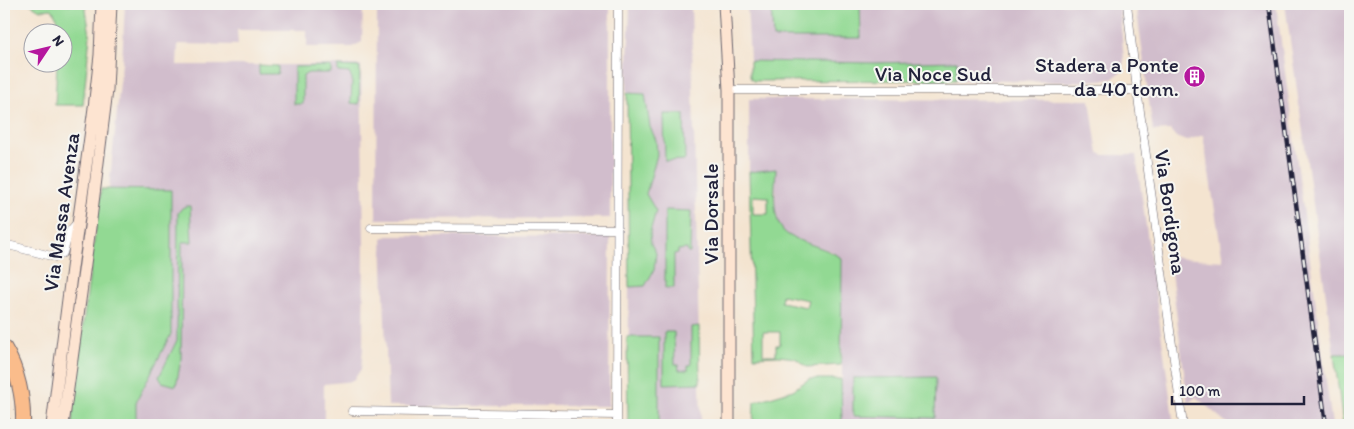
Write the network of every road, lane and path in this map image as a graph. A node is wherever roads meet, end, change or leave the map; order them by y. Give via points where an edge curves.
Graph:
1 (102, 4) edge
2 (111, 4) edge
3 (618, 4) edge
4 (724, 4) edge
5 (1128, 4) edge
6 (729, 90) junction
7 (1137, 90) junction
8 (78, 221) junction
9 (371, 228) dead end
10 (616, 229) junction
11 (4, 244) edge
12 (4, 347) edge
13 (4, 369) edge
14 (352, 411) dead end
15 (617, 415) junction
16 (20, 422) edge
17 (52, 425) edge
18 (63, 425) edge
19 (617, 425) edge
20 (729, 425) edge
21 (1183, 425) edge

1 - 8 main road, Via Massa Avenza via 100,55
2 - 18 main road, Via Massa Avenza via 107,90
3 - 10 street
4 - 6 main road, Via Dorsale
5 - 7 street, Via Bordigona
6 - 7 street, Via Noce Sud
6 - 20 main road, Via Dorsale
7 - 21 street, Via Bordigona
8 - 11 street via 70,232 63,253 55,257
8 - 17 main road, Via Massa Avenza
9 - 10 street
10 - 15 street
12 - 16 highway via 19,381
13 - 16 highway
14 - 15 street
15 - 19 street

